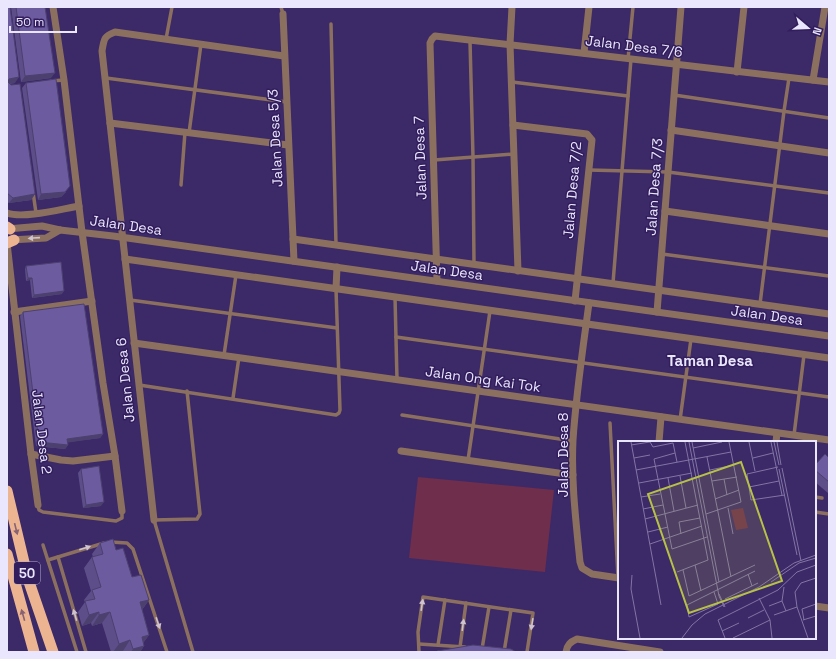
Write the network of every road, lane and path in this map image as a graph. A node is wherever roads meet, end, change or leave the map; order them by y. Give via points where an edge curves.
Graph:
1 (53, 7) edge
2 (172, 7) edge
3 (512, 7) edge
4 (589, 7) edge
5 (633, 7) edge
6 (681, 7) edge
7 (744, 7) edge
8 (825, 7) edge
9 (282, 11) edge
10 (331, 24) dead end
11 (435, 36) joint
12 (166, 39) junction
13 (470, 39) junction
14 (201, 44) junction
15 (510, 44) junction
16 (584, 54) junction
17 (284, 56) junction
18 (629, 59) junction
19 (676, 65) junction
20 (737, 72) junction
21 (104, 78) junction
22 (789, 78) junction
23 (64, 80) junction
24 (813, 80) junction
25 (49, 81) edge
26 (512, 82) junction
27 (829, 82) edge
28 (195, 90) junction
29 (674, 95) junction
30 (628, 96) junction
31 (286, 102) junction
32 (784, 111) junction
33 (829, 118) edge
34 (110, 124) junction
35 (513, 125) junction
36 (671, 130) junction
37 (187, 133) junction
38 (288, 145) junction
39 (780, 146) junction
40 (829, 153) edge
41 (514, 154) junction
42 (473, 157) junction
43 (434, 160) junction
44 (588, 170) junction
45 (622, 171) junction
46 (668, 172) junction
47 (181, 185) dead end
48 (774, 186) junction
49 (33, 190) edge
50 (829, 193) edge
51 (79, 206) junction
52 (665, 211) junction
53 (7, 213) edge
54 (36, 213) junction
55 (770, 226) junction
56 (8, 228) edge
57 (60, 230) junction
58 (86, 232) junction
59 (829, 234) edge
60 (122, 237) junction
61 (293, 239) junction
62 (9, 242) edge
63 (336, 245) junction
64 (661, 254) junction
65 (124, 259) junction
66 (436, 259) junction
67 (294, 261) junction
68 (474, 265) junction
69 (337, 267) junction
70 (764, 267) junction
71 (518, 271) junction
72 (236, 275) junction
73 (829, 276) edge
74 (577, 280) junction
75 (437, 281) junction
76 (613, 284) junction
77 (336, 288) junction
78 (658, 290) junction
79 (10, 295) edge
80 (395, 297) junction
81 (129, 300) junction
82 (92, 301) junction
83 (575, 301) junction
84 (589, 303) junction
85 (760, 304) junction
86 (490, 311) junction
87 (14, 312) junction
88 (657, 312) junction
89 (230, 313) junction
90 (829, 314) edge
91 (586, 324) junction
92 (337, 328) junction
93 (396, 336) junction
94 (829, 336) edge
95 (691, 339) junction
96 (134, 343) junction
97 (484, 349) junction
98 (224, 355) junction
99 (804, 355) junction
100 (239, 357) junction
101 (829, 358) edge
102 (582, 362) junction
103 (338, 371) junction
104 (686, 377) junction
105 (397, 380) junction
106 (139, 385) junction
107 (187, 391) junction
108 (479, 391) junction
109 (799, 392) junction
110 (829, 397) edge
111 (232, 398) junction
112 (576, 405) junction
113 (402, 415) dead end
114 (661, 417) junction
115 (680, 420) junction
116 (610, 423) dead end
117 (473, 425) junction
118 (777, 433) junction
119 (794, 436) junction
120 (573, 440) junction
121 (829, 440) edge
122 (658, 441) edge
123 (776, 441) edge
124 (401, 451) dead end
125 (31, 454) junction
126 (115, 456) junction
127 (468, 461) junction
128 (573, 475) junction
129 (7, 491) edge
130 (816, 497) edge
131 (822, 498) dead end
132 (38, 505) joint
133 (122, 511) joint
134 (816, 512) edge
135 (829, 514) edge
136 (154, 520) junction
137 (43, 545) dead end
138 (7, 554) edge
139 (58, 557) junction
140 (48, 560) junction
141 (618, 578) edge
142 (445, 600) junction
143 (466, 603) junction
144 (816, 606) edge
145 (489, 607) junction
146 (829, 608) edge
147 (510, 610) junction
148 (419, 644) junction
149 (438, 645) junction
150 (460, 647) junction
151 (468, 648) edge
152 (475, 649) edge
153 (482, 649) junction
154 (490, 650) edge
155 (497, 651) edge
156 (34, 652) edge
157 (53, 652) edge
158 (77, 652) edge
159 (86, 652) edge
160 (167, 652) edge
161 (193, 652) edge
162 (419, 652) edge
163 (504, 652) edge
164 (527, 652) edge
165 (566, 652) edge
166 (660, 652) edge

1 - 23 street
2 - 12 lane
3 - 15 street
4 - 16 street
5 - 18 lane
6 - 19 street, Jalan Desa 7/3
7 - 20 street
8 - 24 street
9 - 17 street, Jalan Desa 5/3
10 - 63 lane
11 - 13 street, Jalan Desa 7/6
11 - 43 street, Jalan Desa 7 via 430,44
12 - 14 street
12 - 21 street, Jalan Desa 6 via 116,32 108,35 102,51
13 - 15 street, Jalan Desa 7/6
13 - 42 lane
14 - 17 street
14 - 28 lane
15 - 16 street, Jalan Desa 7/6
15 - 26 street
16 - 18 street, Jalan Desa 7/6
17 - 31 street, Jalan Desa 5/3
18 - 19 street, Jalan Desa 7/6
18 - 30 lane
19 - 20 street, Jalan Desa 7/6
19 - 29 street, Jalan Desa 7/3
20 - 22 street, Jalan Desa 7/6
21 - 28 lane
21 - 34 street, Jalan Desa 6
22 - 24 street, Jalan Desa 7/6
22 - 32 lane
23 - 25 lane
23 - 51 street
24 - 27 street, Jalan Desa 7/6
26 - 30 lane
26 - 35 street
28 - 31 lane
28 - 37 lane
29 - 32 lane
29 - 36 street, Jalan Desa 7/3
30 - 45 lane
31 - 38 street, Jalan Desa 5/3
32 - 33 lane
32 - 39 lane
34 - 37 street
34 - 60 street, Jalan Desa 6
35 - 41 street
35 - 44 street, Jalan Desa 7/2 via 587,134 592,140
36 - 39 street
36 - 46 street, Jalan Desa 7/3
37 - 38 street
37 - 47 lane
38 - 61 street, Jalan Desa 5/3
39 - 40 street
39 - 48 lane
41 - 42 lane
41 - 71 street
42 - 43 lane
42 - 68 lane
43 - 66 street, Jalan Desa 7
44 - 45 lane
44 - 74 street, Jalan Desa 7/2
45 - 46 lane
45 - 76 lane
46 - 48 lane
46 - 52 street, Jalan Desa 7/3
48 - 50 lane
48 - 55 lane
49 - 54 lane
51 - 54 street
51 - 58 street
52 - 55 street
52 - 64 street, Jalan Desa 7/3
53 - 54 street
55 - 59 street
55 - 70 lane
56 - 57 street, Jalan Desa via 42,226
57 - 58 street, Jalan Desa
57 -> 62 street, Jalan Desa via 46,238
58 - 60 street, Jalan Desa
58 - 82 street
60 - 65 street, Jalan Desa 6
60 - 67 street, Jalan Desa
61 - 63 street, Jalan Desa
61 - 67 street, Jalan Desa 5/3
62 - 79 street, Jalan Desa 2
63 - 66 street, Jalan Desa
64 - 70 lane
64 - 78 street, Jalan Desa 7/3
65 - 72 street
65 - 81 street, Jalan Desa 6
66 - 68 street, Jalan Desa
66 - 75 street, Jalan Desa 7
67 - 69 street, Jalan Desa
68 - 71 street, Jalan Desa
69 - 75 street, Jalan Desa
69 - 77 street
70 - 73 lane
70 - 85 lane
71 - 74 street, Jalan Desa
72 - 77 street
72 - 89 lane
74 - 76 street, Jalan Desa
74 - 83 street, Jalan Desa 7/2
75 - 83 street, Jalan Desa
76 - 78 street, Jalan Desa
77 - 80 street
77 - 92 lane
78 - 85 street, Jalan Desa
78 - 88 street, Jalan Desa 7/3
79 - 87 street, Jalan Desa 2
80 - 86 street
80 - 93 lane
81 - 89 lane
81 - 96 street, Jalan Desa 6
82 - 87 street
82 - 126 street
83 - 84 street, Jalan Desa
84 - 88 street, Jalan Desa
84 - 91 street, Jalan Desa 8
85 - 90 street, Jalan Desa
86 - 91 street
86 - 97 lane
87 - 125 street, Jalan Desa 2
88 - 94 street, Jalan Desa
89 - 92 lane
89 - 98 lane
91 - 95 street
91 - 102 street, Jalan Desa 8
92 - 103 lane
93 - 97 lane
93 - 105 lane
95 - 99 street
95 - 104 lane
96 - 98 street, Jalan Ong Kai Tok
96 - 106 street, Jalan Desa 6
97 - 102 lane
97 - 108 lane
98 - 100 street, Jalan Ong Kai Tok
99 - 101 street
99 - 109 lane
100 - 103 street, Jalan Ong Kai Tok
100 - 111 lane
102 - 104 lane
102 - 112 street, Jalan Desa 8
103 - 105 street, Jalan Ong Kai Tok
103 - 111 lane via 340,410 336,415
104 - 109 lane
104 - 115 lane
105 - 108 street, Jalan Ong Kai Tok
106 - 107 lane
106 - 136 street, Jalan Desa 6
107 - 111 lane
107 - 136 lane via 200,514 197,519
108 - 112 street, Jalan Ong Kai Tok
108 - 117 lane
109 - 110 lane
109 - 119 lane
112 - 114 street, Jalan Ong Kai Tok
112 - 120 street, Jalan Desa 8
113 - 117 lane
114 - 115 street, Jalan Ong Kai Tok
114 - 122 street
115 - 118 street, Jalan Ong Kai Tok
116 - 141 lane
117 - 120 lane
117 - 127 lane
118 - 119 street, Jalan Ong Kai Tok
118 - 123 street
119 - 121 street, Jalan Ong Kai Tok
120 - 128 street, Jalan Desa 8
124 - 127 street
125 - 126 street via 73,461
125 - 132 street, Jalan Desa 2
126 - 133 street
127 - 128 street
128 - 141 street, Jalan Desa 8 via 582,568 592,574
129 -> 157 highway, 50 via 28,580
130 - 131 lane
132 - 133 lane via 39,510 43,512 116,521 122,518
134 - 135 lane
136 - 161 lane
137 - 140 lane
156 -> 138 highway, 50
139 - 140 lane
159 -> 139 lane
139 -> 160 lane via 101,543 116,542 130,545
140 - 158 lane
142 - 143 lane
148 -> 142 lane via 418,632 424,597
142 - 149 lane
143 - 145 lane
150 -> 143 lane
144 - 146 street
145 - 147 lane
145 - 153 lane
147 - 163 lane
147 -> 164 lane via 533,613
148 - 149 lane
148 - 162 lane
149 - 150 lane
150 - 151 lane
152 - 153 lane
153 - 154 lane
155 - 163 lane
165 - 166 street via 571,642 577,640

